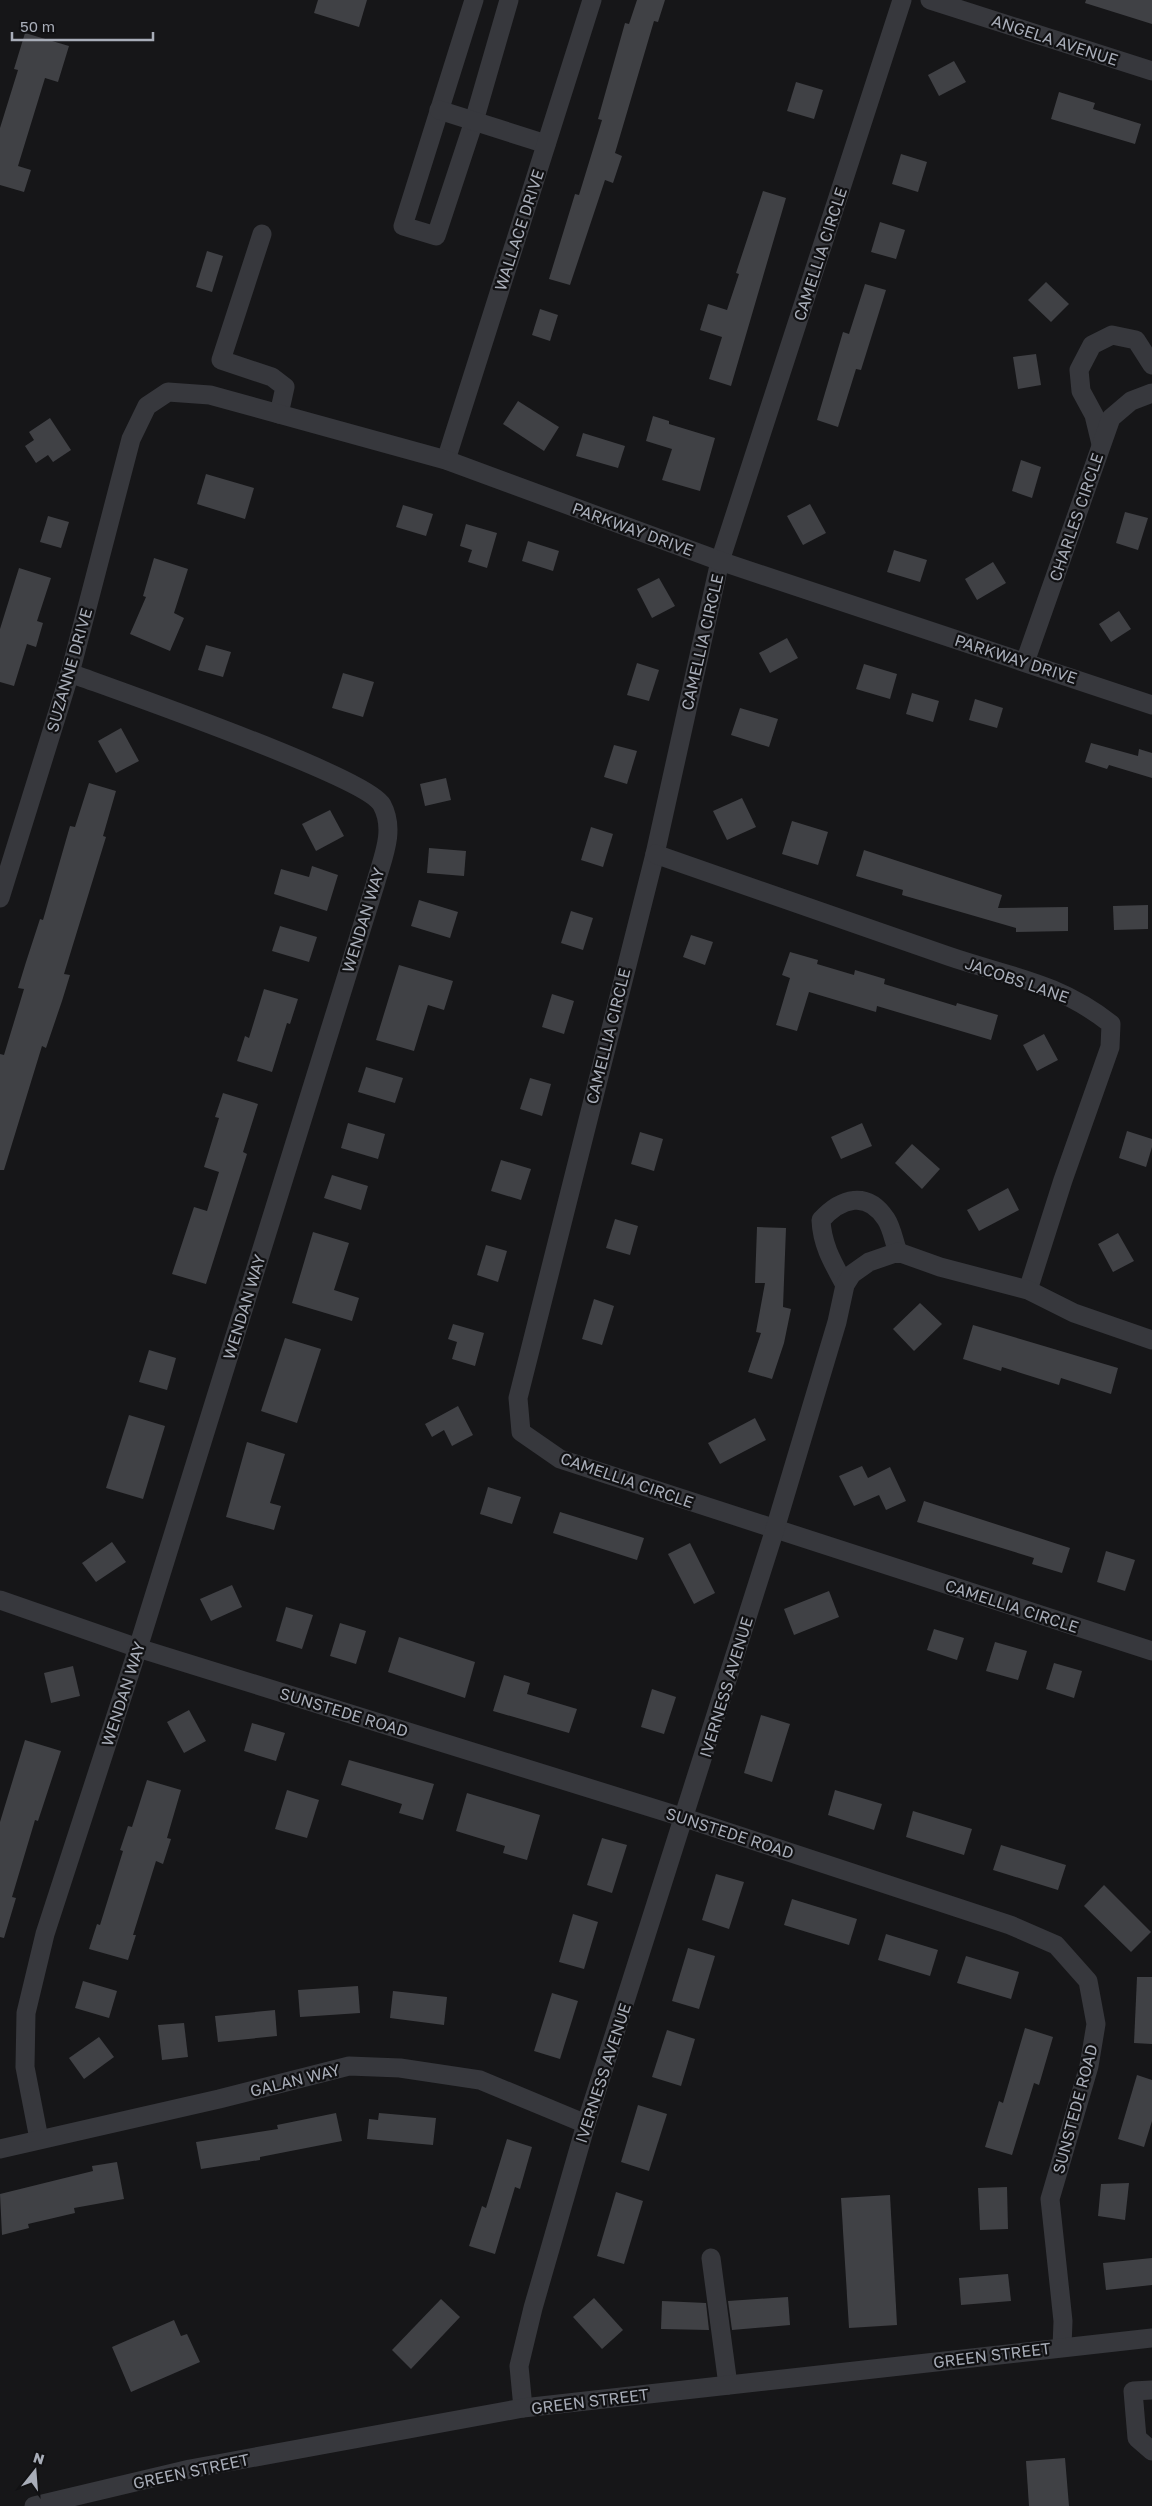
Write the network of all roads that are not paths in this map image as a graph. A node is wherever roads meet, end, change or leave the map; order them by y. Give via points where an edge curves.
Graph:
1 (474, 0) edge
2 (509, 0) edge
3 (592, 0) edge
4 (902, 0) edge
5 (930, 0) edge
6 (1152, 71) edge
7 (439, 110) junction
8 (474, 121) junction
9 (546, 144) junction
10 (262, 234) dead end
11 (1152, 365) edge
12 (1152, 393) edge
13 (278, 414) junction
14 (132, 439) joint
15 (1101, 444) junction
16 (446, 460) junction
17 (720, 561) junction
18 (1025, 662) junction
19 (70, 673) junction
20 (1152, 705) edge
21 (655, 854) junction
22 (0, 898) edge
23 (898, 1252) junction
24 (846, 1285) junction
25 (1028, 1290) junction
26 (1152, 1340) edge
27 (775, 1529) junction
28 (0, 1600) edge
29 (138, 1648) junction
30 (1152, 1651) edge
31 (685, 1818) junction
32 (586, 2124) junction
33 (39, 2139) junction
34 (0, 2149) edge
35 (711, 2258) dead end
36 (1152, 2338) edge
37 (1062, 2346) junction
38 (728, 2385) junction
39 (1152, 2390) edge
40 (523, 2408) junction
41 (1152, 2452) edge
42 (34, 2506) edge

1 - 7 street
2 - 8 street
3 - 9 street, WALLACE DRIVE
4 - 17 street, CAMELLIA CIRCLE
5 - 6 street, ANGELA AVENUE
7 - 8 street
7 - 8 street via 403,226 436,236
8 - 9 street
9 - 16 street, WALLACE DRIVE
10 - 13 street via 222,360 272,377 285,387
11 - 15 street via 1136,340 1112,335 1092,345 1079,370 1081,391 1094,415
12 - 15 street, CHARLES CIRCLE via 1130,401 1111,418
13 - 14 street, PARKWAY DRIVE via 210,395 168,392 147,406
13 - 16 street, PARKWAY DRIVE
14 - 19 street, SUZANNE DRIVE
15 - 18 street, CHARLES CIRCLE
16 - 17 street, PARKWAY DRIVE
17 - 18 street, PARKWAY DRIVE
17 - 21 street, CAMELLIA CIRCLE
18 - 20 street, PARKWAY DRIVE
19 - 22 street, SUZANNE DRIVE
19 - 29 street, WENDAN WAY via 300,760 362,788 382,804 390,828
21 - 25 street, JACOBS LANE via 964,962 1054,988 1088,1006 1111,1024 1110,1047
21 - 27 street, CAMELLIA CIRCLE via 518,1398 521,1432 560,1459
23 - 24 street, IVERNESS AVENUE via 869,1262 852,1274
23 - 24 street via 887,1220 875,1206 861,1200 833,1207 821,1220 822,1238
23 - 25 street via 940,1267
24 - 27 street, IVERNESS AVENUE
25 - 26 street via 1074,1312
27 - 30 street, CAMELLIA CIRCLE
27 - 31 street, IVERNESS AVENUE
28 - 29 street, SUNSTEDE ROAD
29 - 31 street, SUNSTEDE ROAD
29 - 33 street, WENDAN WAY via 44,1934 26,2013 25,2067
31 - 32 street, IVERNESS AVENUE
31 - 37 street, SUNSTEDE ROAD via 1010,1925 1056,1945 1088,1981 1096,2024 1090,2066 1050,2200 1063,2321
32 - 33 street, GALAN WAY via 480,2080 400,2068 350,2066
32 - 40 street, IVERNESS AVENUE via 518,2366
33 - 34 street, GALAN WAY
35 - 38 street
36 - 37 street, GREEN STREET
37 - 38 street, GREEN STREET
38 - 40 street, GREEN STREET
39 - 41 street via 1133,2391 1138,2438
40 - 42 street, GREEN STREET via 190,2469

